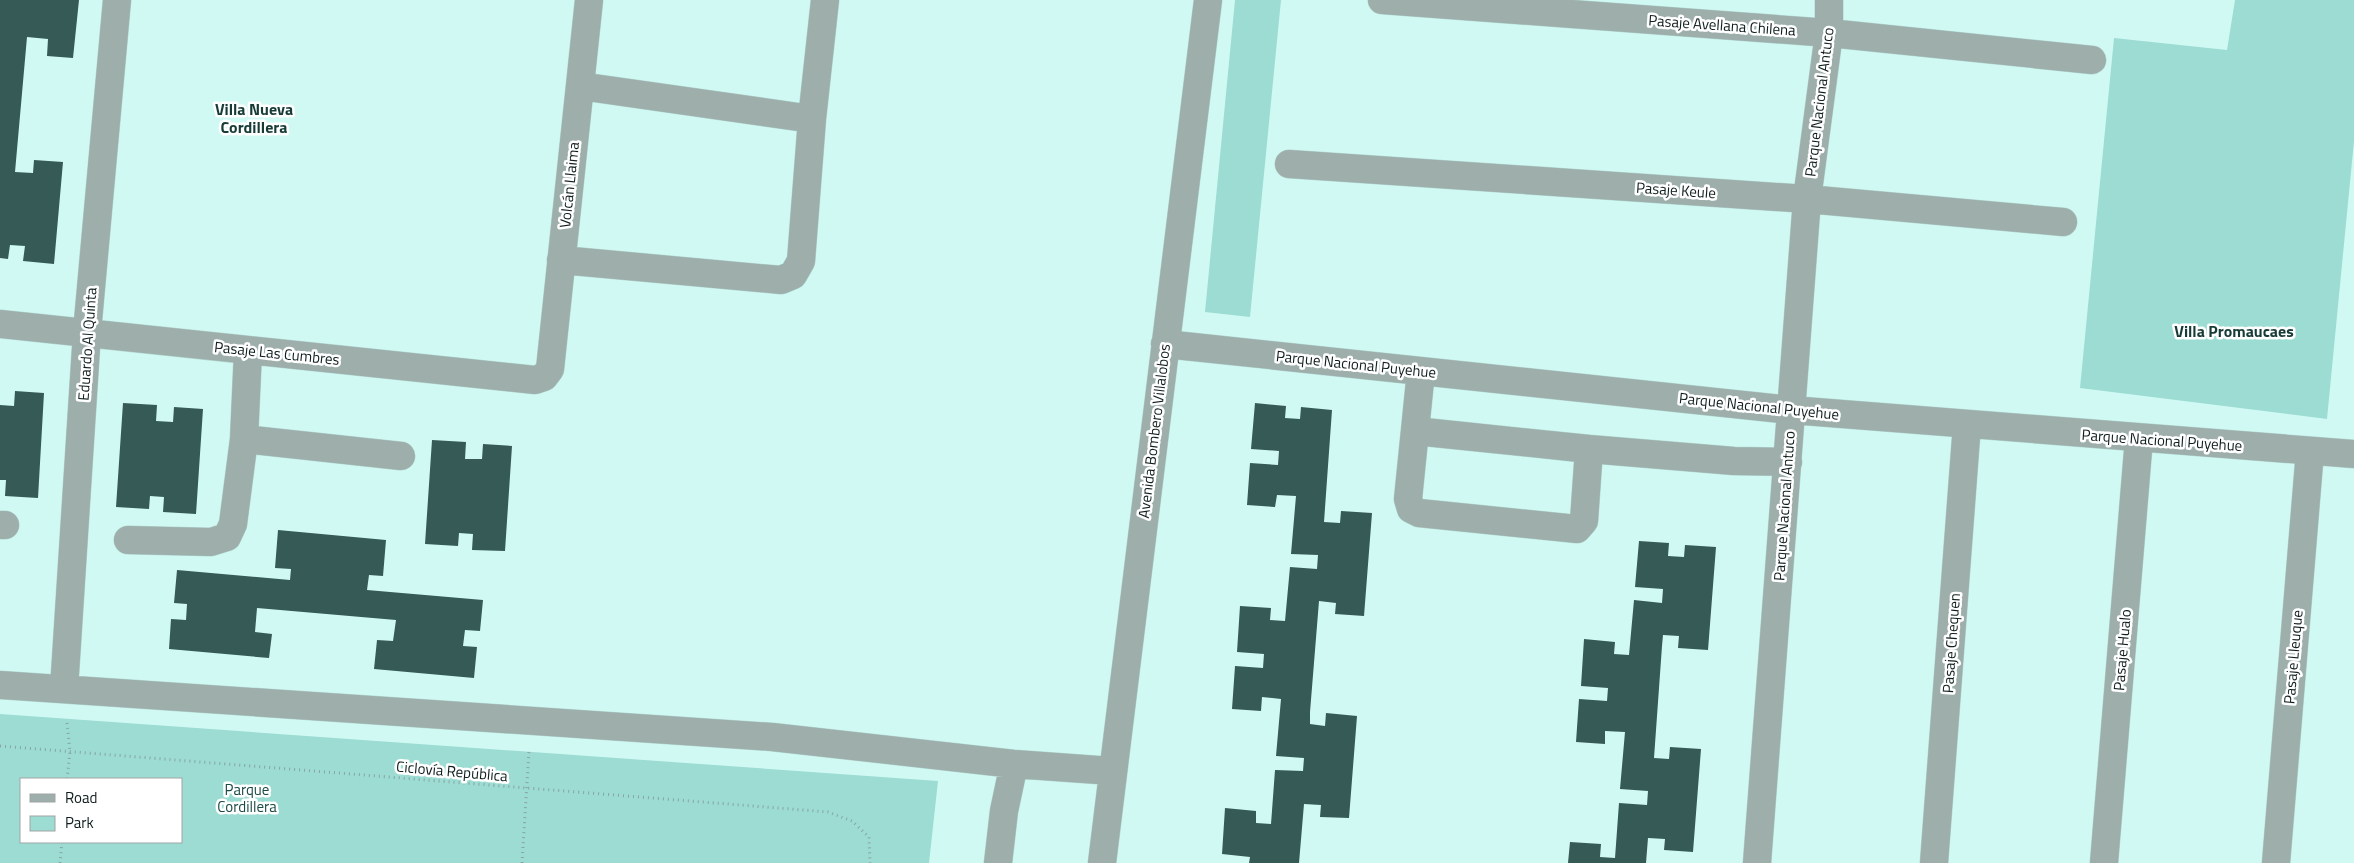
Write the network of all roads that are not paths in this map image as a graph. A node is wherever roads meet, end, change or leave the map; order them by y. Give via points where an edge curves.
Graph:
1 (117, 0) edge
2 (589, 0) edge
3 (825, 0) edge
4 (1208, 0) edge
5 (1382, 0) edge
6 (1829, 0) edge
7 (1829, 33) junction
8 (2092, 60) dead end
9 (580, 86) junction
10 (812, 119) junction
11 (1289, 164) dead end
12 (1806, 199) junction
13 (2063, 222) dead end
14 (561, 260) junction
15 (0, 324) edge
16 (87, 332) junction
17 (1165, 344) junction
18 (248, 351) junction
19 (550, 370) joint
20 (1421, 371) junction
21 (1791, 410) junction
22 (1967, 424) junction
23 (1415, 431) junction
24 (2139, 438) junction
25 (244, 439) junction
26 (1589, 449) junction
27 (2310, 451) junction
28 (2354, 454) edge
29 (401, 456) dead end
30 (1788, 462) junction
31 (128, 540) dead end
32 (0, 685) edge
33 (64, 689) junction
34 (1014, 764) junction
35 (1112, 771) junction
36 (998, 863) edge
37 (1102, 863) edge
38 (1757, 863) edge
39 (1934, 863) edge
40 (2104, 863) edge
41 (2276, 863) edge

1 - 16 street, Eduardo Al Quinta
2 - 9 street, Volcán Llaima
3 - 10 street
4 - 17 street, Avenida Bombero Villalobos
5 - 7 street, Pasaje Avellana Chilena
6 - 7 street, Parque Nacional Antuco
7 - 8 street, Pasaje Avellana Chilena
7 - 12 street, Parque Nacional Antuco
9 - 10 street
9 - 14 street, Volcán Llaima
10 - 14 street via 801,262 793,275 781,280
11 - 12 street, Pasaje Keule
12 - 13 street, Pasaje Keule
12 - 21 street, Parque Nacional Antuco
14 - 19 street, Volcán Llaima
15 - 16 street, Pasaje Las Cumbres
16 - 18 street, Pasaje Las Cumbres
16 - 33 street, Eduardo Al Quinta
17 - 20 street, Parque Nacional Puyehue
17 - 35 street, Avenida Bombero Villalobos
18 - 19 street, Pasaje Las Cumbres via 534,380 544,377
18 - 25 street
20 - 21 street, Parque Nacional Puyehue
20 - 23 street
21 - 22 street, Parque Nacional Puyehue
21 - 30 street, Parque Nacional Antuco
22 - 24 street, Parque Nacional Puyehue
22 - 39 street, Pasaje Chequen
23 - 26 street
23 - 26 street via 1408,499 1410,509 1419,513 1556,528 1577,529 1584,521
24 - 27 street, Parque Nacional Puyehue
24 - 40 street, Pasaje Hualo
25 - 29 street
25 - 31 street via 233,524 227,537 211,542
26 - 30 street via 1734,461
27 - 28 street, Parque Nacional Puyehue
27 - 41 street, Pasaje Lleuque
30 - 38 street, Parque Nacional Antuco
32 - 33 street
33 - 34 street via 772,737
34 - 35 street
34 - 36 street
35 - 37 street, Avenida Bombero Villalobos

